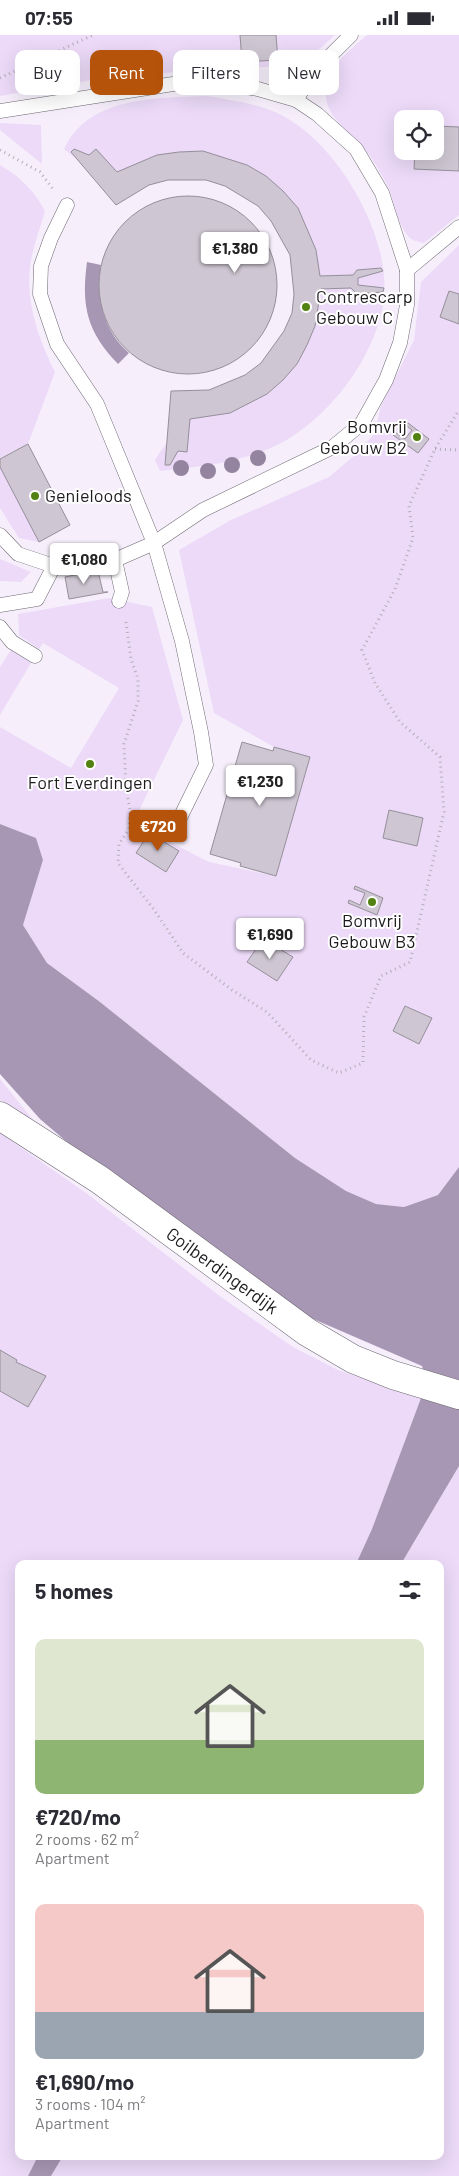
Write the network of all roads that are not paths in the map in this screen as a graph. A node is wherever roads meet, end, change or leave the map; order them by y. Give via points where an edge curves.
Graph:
1 (351, 35) edge
2 (296, 100) junction
3 (0, 111) edge
4 (67, 205) road end
5 (459, 227) edge
6 (407, 270) junction
7 (0, 535) edge
8 (154, 543) junction
9 (115, 560) junction
10 (54, 566) junction
11 (119, 601) road end
12 (0, 605) edge
13 (0, 627) edge
14 (35, 656) dead end
15 (173, 832) dead end
16 (0, 1116) edge
17 (459, 1395) edge

1 - 2 lane via 312,74
2 - 3 lane via 258,89 213,82 173,84
2 - 6 lane via 356,149 382,193
4 - 8 lane via 41,266 40,294 57,344 97,404
5 - 6 lane
6 - 8 lane via 407,305 400,343 386,380 362,423 333,447 202,510
7 - 10 lane via 18,554
8 - 9 lane
8 - 15 lane via 193,686 206,765
9 - 10 lane
9 - 11 lane via 122,593
10 - 12 lane via 37,599
13 - 14 lane via 12,642
16 - 17 street, Goilberdingerdijk via 100,1180 307,1332 353,1359 414,1383

